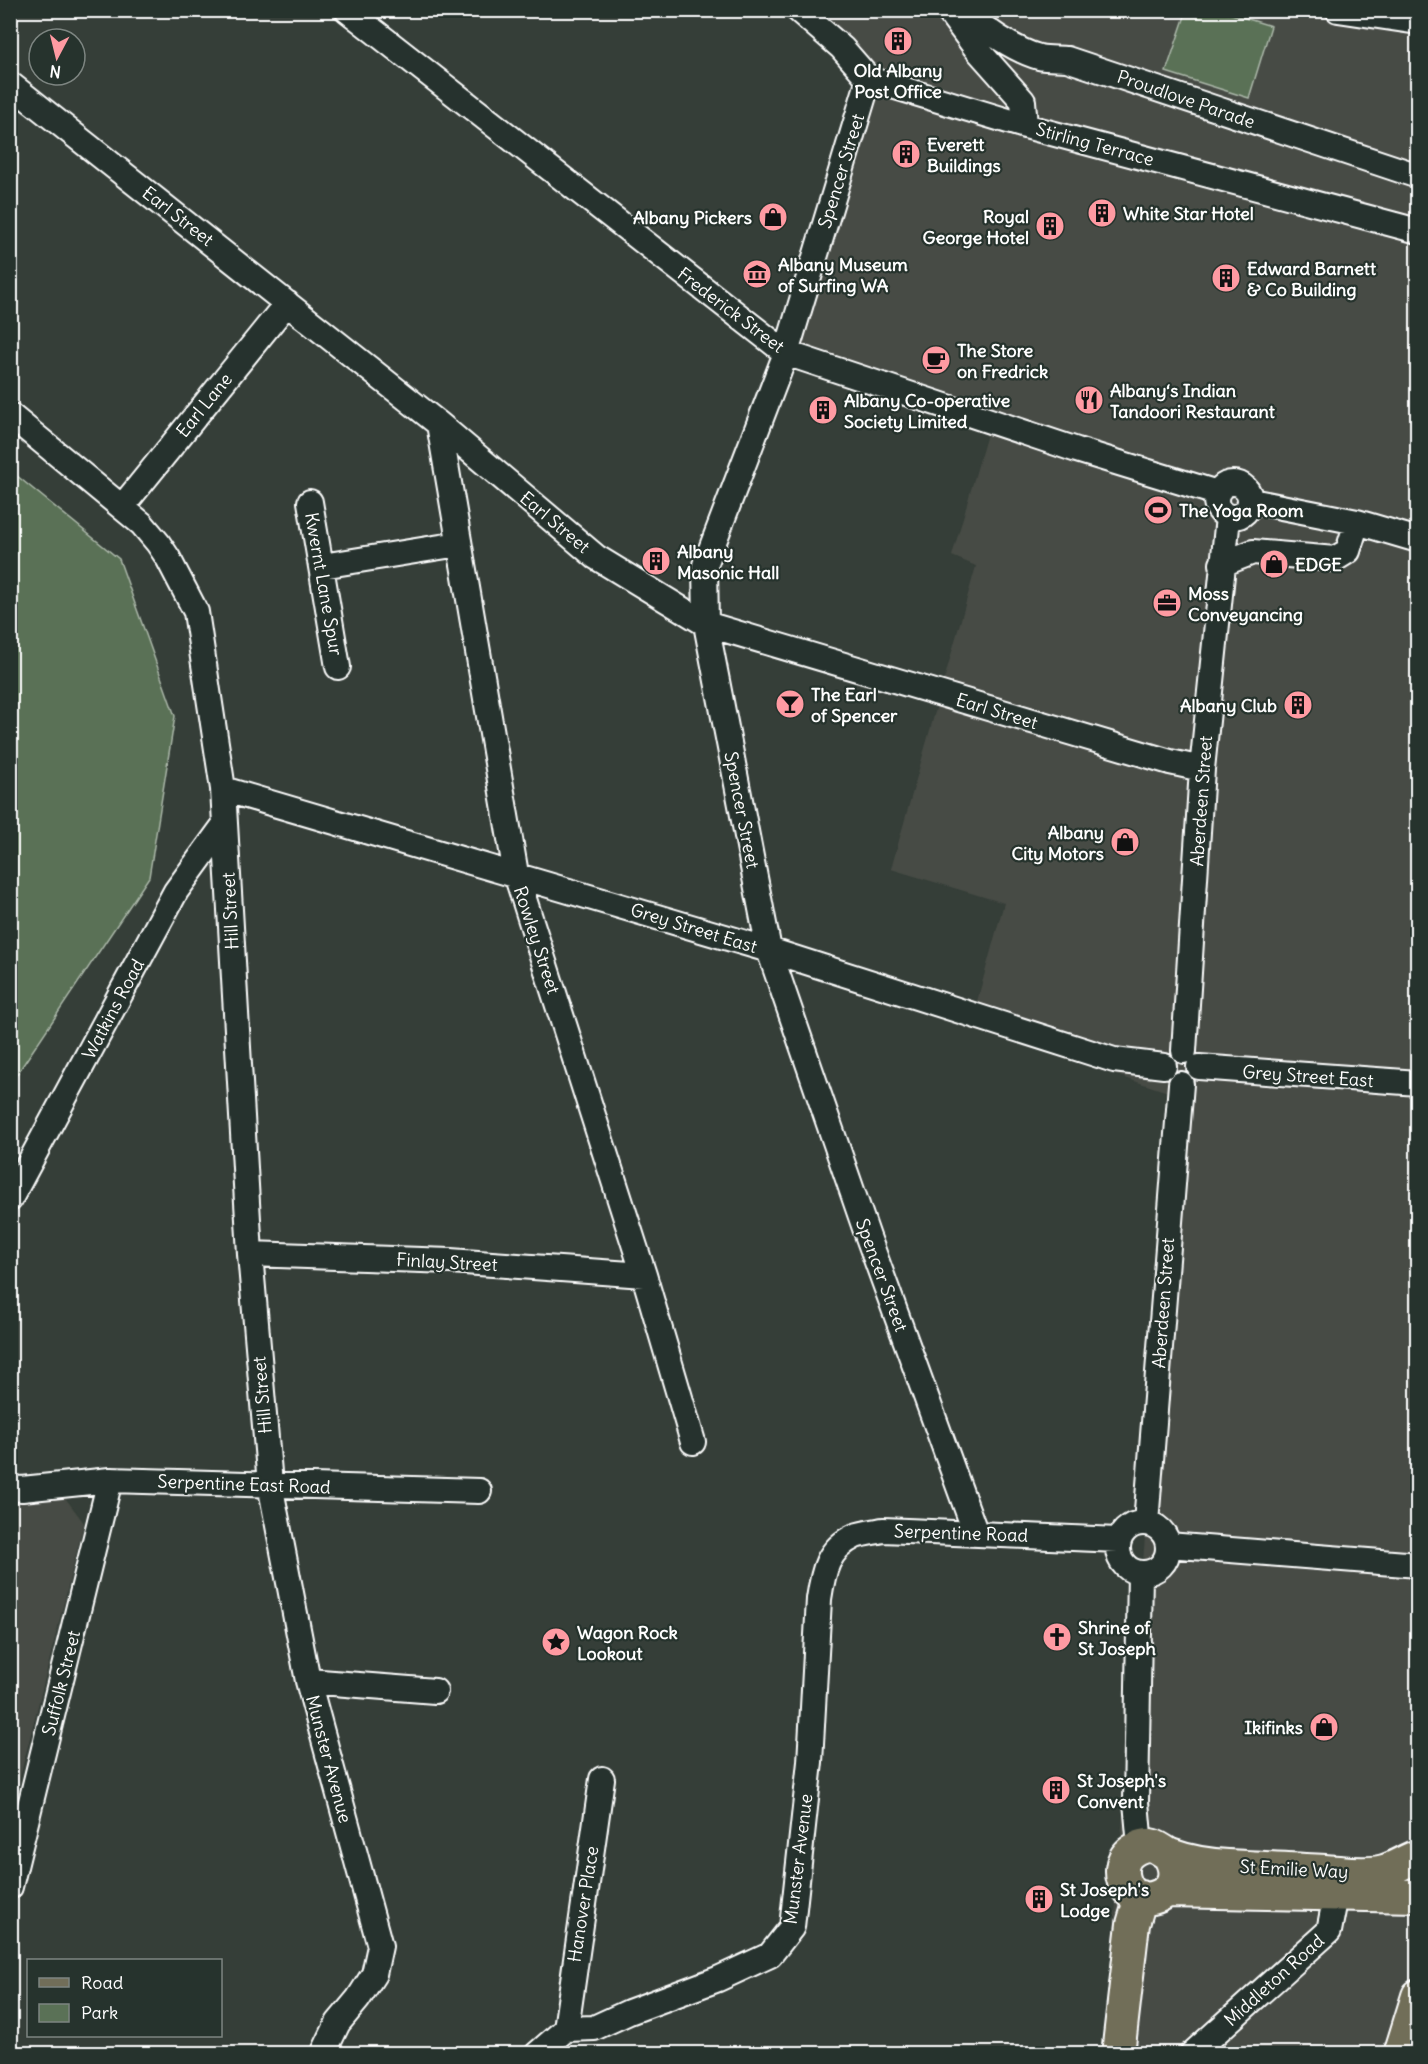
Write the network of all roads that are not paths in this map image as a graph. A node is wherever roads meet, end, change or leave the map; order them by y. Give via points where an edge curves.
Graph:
1 (347, 10) edge
2 (798, 10) edge
3 (948, 10) edge
4 (961, 10) edge
5 (1338, 10) edge
6 (1418, 22) edge
7 (869, 79) junction
8 (10, 84) edge
9 (1025, 126) junction
10 (1418, 176) edge
11 (1418, 231) edge
12 (287, 303) junction
13 (786, 353) junction
14 (10, 415) edge
15 (439, 424) junction
16 (1217, 493) junction
17 (1251, 501) junction
18 (310, 502) dead end
19 (122, 507) junction
20 (1228, 517) junction
21 (1357, 522) junction
22 (1418, 540) edge
23 (459, 544) junction
24 (1222, 564) junction
25 (322, 566) junction
26 (706, 624) junction
27 (338, 667) dead end
28 (1202, 769) junction
29 (223, 789) junction
30 (225, 824) junction
31 (516, 874) junction
32 (769, 950) junction
33 (1191, 1059) junction
34 (1164, 1066) junction
35 (1418, 1083) edge
36 (1180, 1084) junction
37 (10, 1199) edge
38 (250, 1254) junction
39 (644, 1275) junction
40 (693, 1442) dead end
41 (110, 1480) junction
42 (270, 1484) junction
43 (10, 1488) edge
44 (478, 1491) dead end
45 (1146, 1522) junction
46 (976, 1534) junction
47 (1118, 1540) junction
48 (1168, 1545) junction
49 (1418, 1565) edge
50 (823, 1572) joint
51 (1140, 1573) junction
52 (308, 1681) junction
53 (435, 1691) dead end
54 (602, 1779) dead end
55 (1154, 1850) junction
56 (1418, 1856) edge
57 (10, 1887) edge
58 (1154, 1894) junction
59 (1336, 1895) junction
60 (1418, 1896) edge
61 (1418, 1995) edge
62 (566, 2030) junction
63 (1418, 2046) edge
64 (323, 2054) edge
65 (537, 2054) edge
66 (1118, 2054) edge
67 (1192, 2054) edge
68 (1400, 2054) edge
69 (1415, 2054) edge

1 - 13 street, Frederick Street
2 - 7 street via 842,48
3 - 9 street via 1023,101
4 - 10 street, Proudlove Parade via 1007,42 1037,56 1067,59
5 - 6 street
7 - 9 street, Stirling Terrace
7 - 13 street, Spencer Street
8 - 12 street, Earl Street
9 - 11 street, Stirling Terrace
12 - 15 street, Earl Street
12 - 19 street, Earl Lane
13 - 16 street, Frederick Street
13 - 26 street, Spencer Street via 705,565
14 - 19 street, Hill Street
15 - 23 street, Rowley Street
15 - 26 street, Earl Street via 596,557
16 - 17 street via 1226,485 1238,483 1247,490
16 - 20 street via 1216,504
17 - 20 street via 1243,514
17 - 21 street
18 - 25 street, Kwernt Lane Spur
19 - 29 street, Hill Street via 158,543 196,612
20 - 24 street, Aberdeen Street
21 - 22 street
21 - 24 street via 1348,551 1335,559 1253,552
23 - 25 street
23 - 31 street, Rowley Street
24 - 28 street, Aberdeen Street
25 - 27 street, Kwernt Lane Spur
26 - 28 street, Earl Street
26 - 32 street, Spencer Street
28 - 33 street, Aberdeen Street
29 - 30 street, Hill Street
29 - 31 street, Grey Street East
30 - 37 street, Watkins Road via 176,891
30 - 38 street, Hill Street
31 - 32 street, Grey Street East
31 - 39 street, Rowley Street
32 - 34 street, Grey Street East via 1114,1060
32 - 46 street, Spencer Street
33 - 34 street via 1173,1052
33 - 35 street, Grey Street East
33 - 36 street via 1198,1072 1191,1082
34 - 36 street via 1167,1076
36 - 45 street, Aberdeen Street
38 - 39 street, Finlay Street via 450,1261
38 - 42 street, Hill Street
39 - 40 street, Rowley Street
41 - 42 street, Serpentine East Road
41 - 43 street, Serpentine East Road
41 - 57 street, Suffolk Street
42 - 44 street, Serpentine East Road
42 - 52 street, Munster Avenue
45 - 47 street via 1129,1527
45 - 48 street via 1161,1529
46 - 47 street, Serpentine Road
46 - 50 street, Serpentine Road via 883,1530 854,1536 831,1553
47 - 51 street via 1117,1549 1124,1565
48 - 49 street
48 - 51 street via 1164,1563 1149,1573
50 - 62 street, Munster Avenue via 810,1762 792,1927 770,1955 718,1979 594,2028
51 - 55 street via 1136,1802
52 - 53 street
52 - 64 street, Munster Avenue via 380,1946 374,1974 338,2023
54 - 62 street, Hanover Place
55 - 56 main road, St Emilie Way via 1203,1865 1351,1873 1384,1871
55 - 58 main road via 1175,1869 1172,1885
55 - 58 main road via 1132,1851 1125,1858 1122,1877 1132,1893
58 - 59 main road, St Emilie Way
58 - 66 main road via 1133,1924
59 - 60 main road, St Emilie Way
59 - 67 street, Middleton Road via 1329,1931
61 - 68 main road
62 - 65 street
63 - 69 main road

